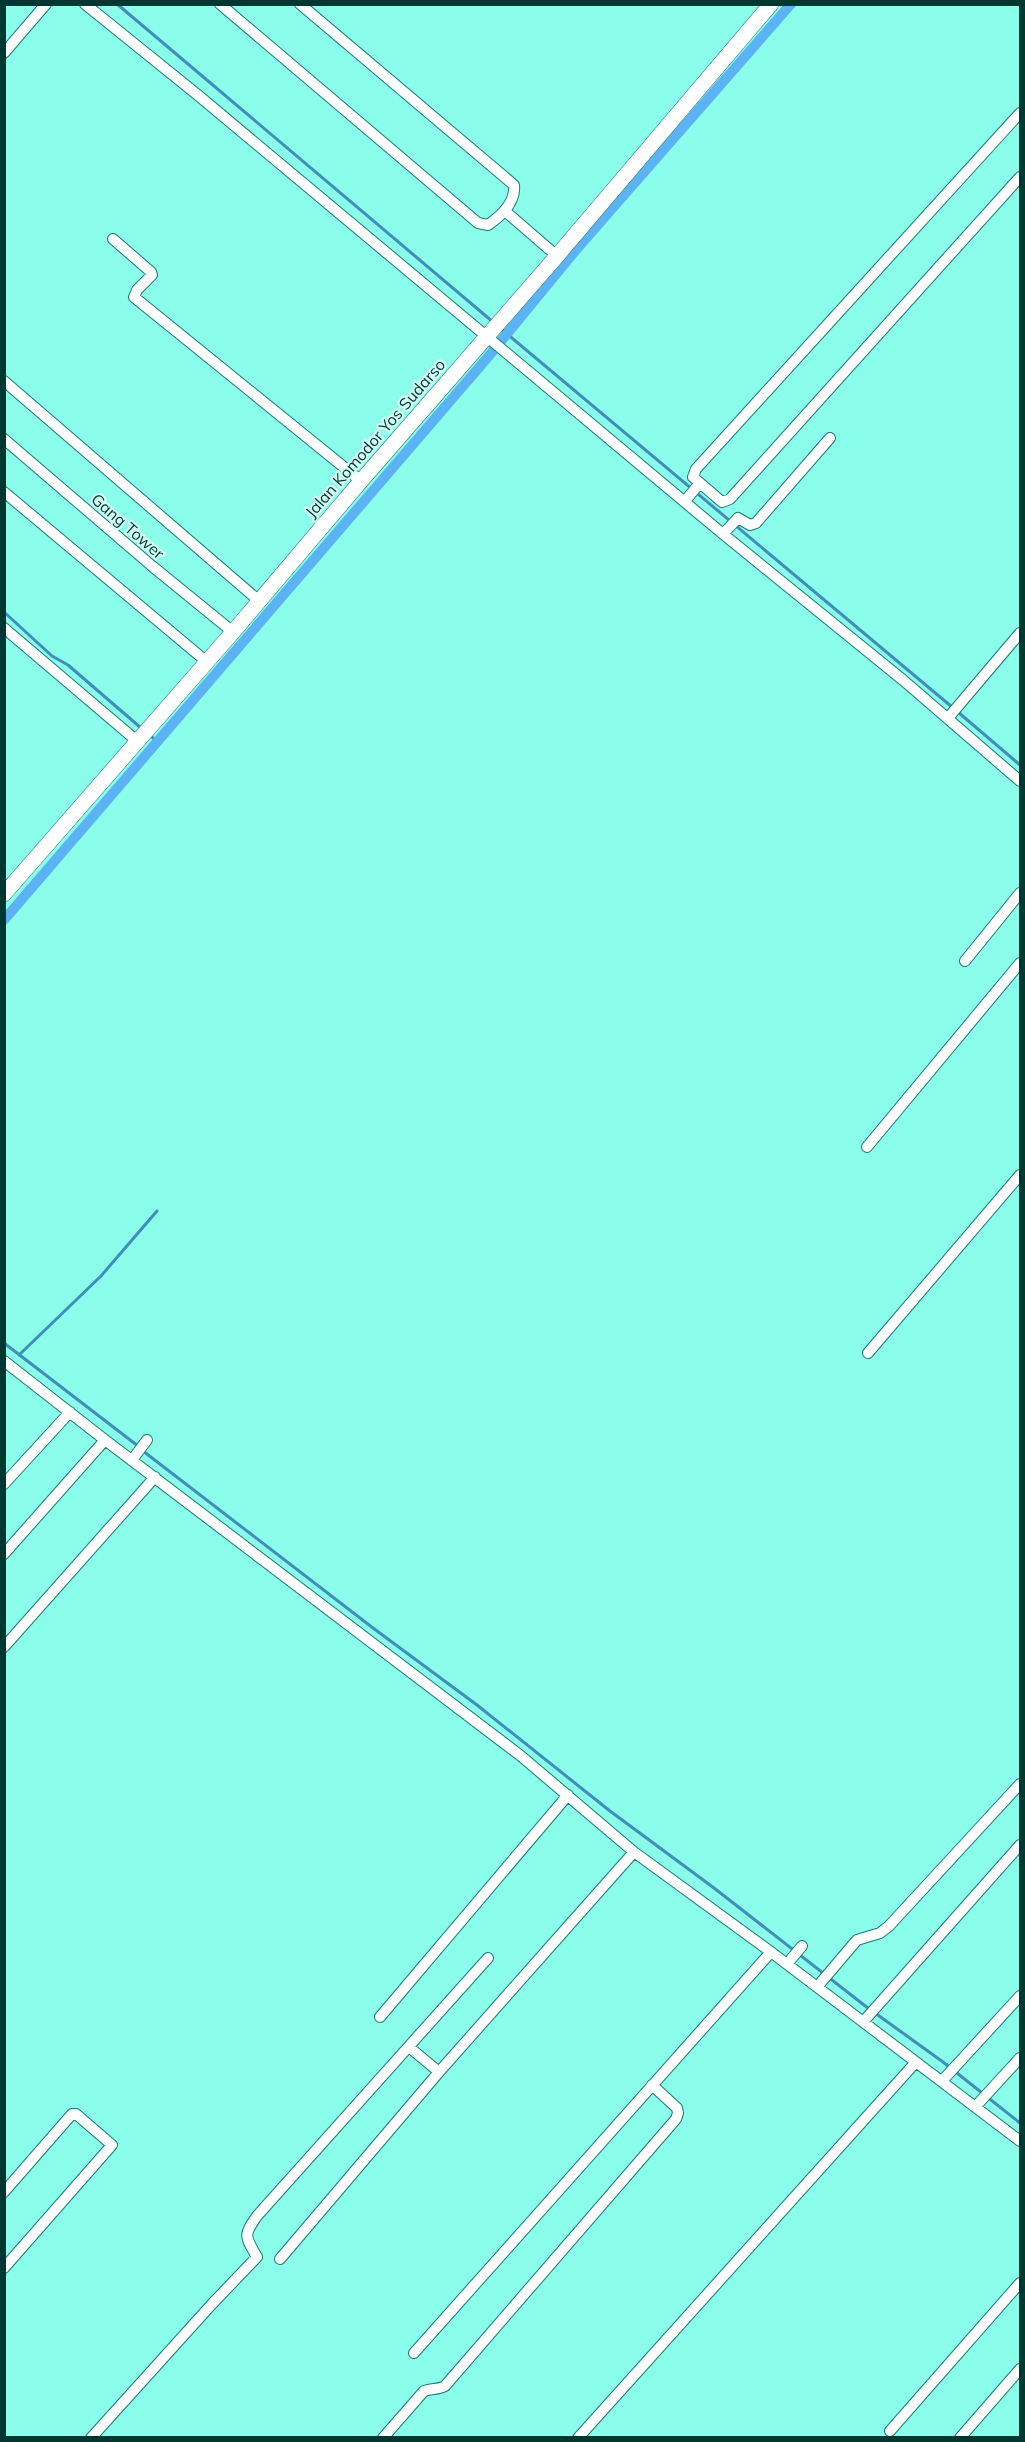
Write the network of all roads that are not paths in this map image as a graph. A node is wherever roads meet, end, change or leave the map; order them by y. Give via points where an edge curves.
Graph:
1 (46, 4) edge
2 (85, 4) edge
3 (220, 4) edge
4 (300, 4) edge
5 (771, 4) edge
6 (4, 53) edge
7 (1020, 113) edge
8 (1020, 177) edge
9 (505, 211) junction
10 (113, 239) dead end
11 (557, 256) junction
12 (490, 336) junction
13 (4, 381) edge
14 (830, 438) dead end
15 (4, 440) edge
16 (361, 481) junction
17 (698, 485) junction
18 (4, 492) edge
19 (686, 499) junction
20 (724, 533) junction
21 (258, 600) junction
22 (4, 628) edge
23 (233, 632) junction
24 (1020, 633) edge
25 (207, 662) junction
26 (949, 717) junction
27 (142, 734) junction
28 (1020, 781) edge
29 (1020, 893) edge
30 (4, 894) edge
31 (965, 961) dead end
32 (1020, 963) edge
33 (867, 1148) dead end
34 (1020, 1175) edge
35 (868, 1353) dead end
36 (4, 1361) edge
37 (70, 1412) junction
38 (105, 1440) junction
39 (146, 1442) dead end
40 (134, 1457) junction
41 (155, 1477) junction
42 (4, 1484) edge
43 (4, 1554) edge
44 (4, 1647) edge
45 (1020, 1784) edge
46 (568, 1796) junction
47 (1020, 1845) edge
48 (634, 1852) junction
49 (801, 1947) dead end
50 (771, 1952) junction
51 (488, 1958) dead end
52 (789, 1960) junction
53 (820, 1984) junction
54 (1020, 1996) edge
55 (380, 2017) dead end
56 (866, 2019) junction
57 (408, 2047) junction
58 (1020, 2058) edge
59 (916, 2062) junction
60 (439, 2072) junction
61 (945, 2078) junction
62 (652, 2085) junction
63 (978, 2104) junction
64 (1020, 2141) edge
65 (4, 2192) edge
66 (280, 2259) dead end
67 (4, 2268) edge
68 (1020, 2283) edge
69 (414, 2353) dead end
70 (1020, 2369) edge
71 (890, 2431) dead end
72 (92, 2438) edge
73 (383, 2438) edge
74 (578, 2438) edge
75 (960, 2438) edge

1 - 6 street
2 - 12 street
3 - 9 street via 478,223 488,225
4 - 9 street via 514,185
5 - 11 street, Jalan Komodor Yos Sudarso
7 - 17 street via 696,469 693,477
8 - 17 street via 730,500 722,502
9 - 11 street
10 - 16 street via 151,272 134,297
11 - 12 street, Jalan Komodor Yos Sudarso
12 - 16 street, Jalan Komodor Yos Sudarso
12 - 19 street
13 - 21 street
14 - 20 street via 756,523 750,525 738,518
15 - 23 street, Gang Tower
16 - 21 street, Jalan Komodor Yos Sudarso
17 - 19 street
18 - 25 street
19 - 20 street
20 - 26 street
21 - 23 street, Jalan Komodor Yos Sudarso
22 - 27 street
23 - 25 street, Jalan Komodor Yos Sudarso
24 - 26 street
25 - 27 street, Jalan Komodor Yos Sudarso
26 - 28 street
27 - 30 street, Jalan Komodor Yos Sudarso
29 - 31 street
32 - 33 street
34 - 35 street
36 - 37 street
37 - 38 street
37 - 42 street
38 - 40 street
38 - 43 street
39 - 40 street
40 - 41 street
41 - 44 street
41 - 46 street via 512,1748
45 - 53 street via 889,1926 856,1940
46 - 48 street
46 - 55 street
47 - 56 street
48 - 50 street
48 - 60 street
49 - 52 street
50 - 52 street
50 - 62 street
51 - 57 street
52 - 53 street
53 - 56 street
54 - 61 street
56 - 59 street
57 - 60 street
57 - 72 street via 257,2216 246,2238 257,2257
58 - 63 street
59 - 61 street
59 - 74 street
60 - 66 street
61 - 63 street
62 - 69 street
62 - 73 street via 676,2108 676,2119 445,2386 424,2391
63 - 64 street
65 - 67 street via 72,2114 112,2145
68 - 71 street
70 - 75 street

